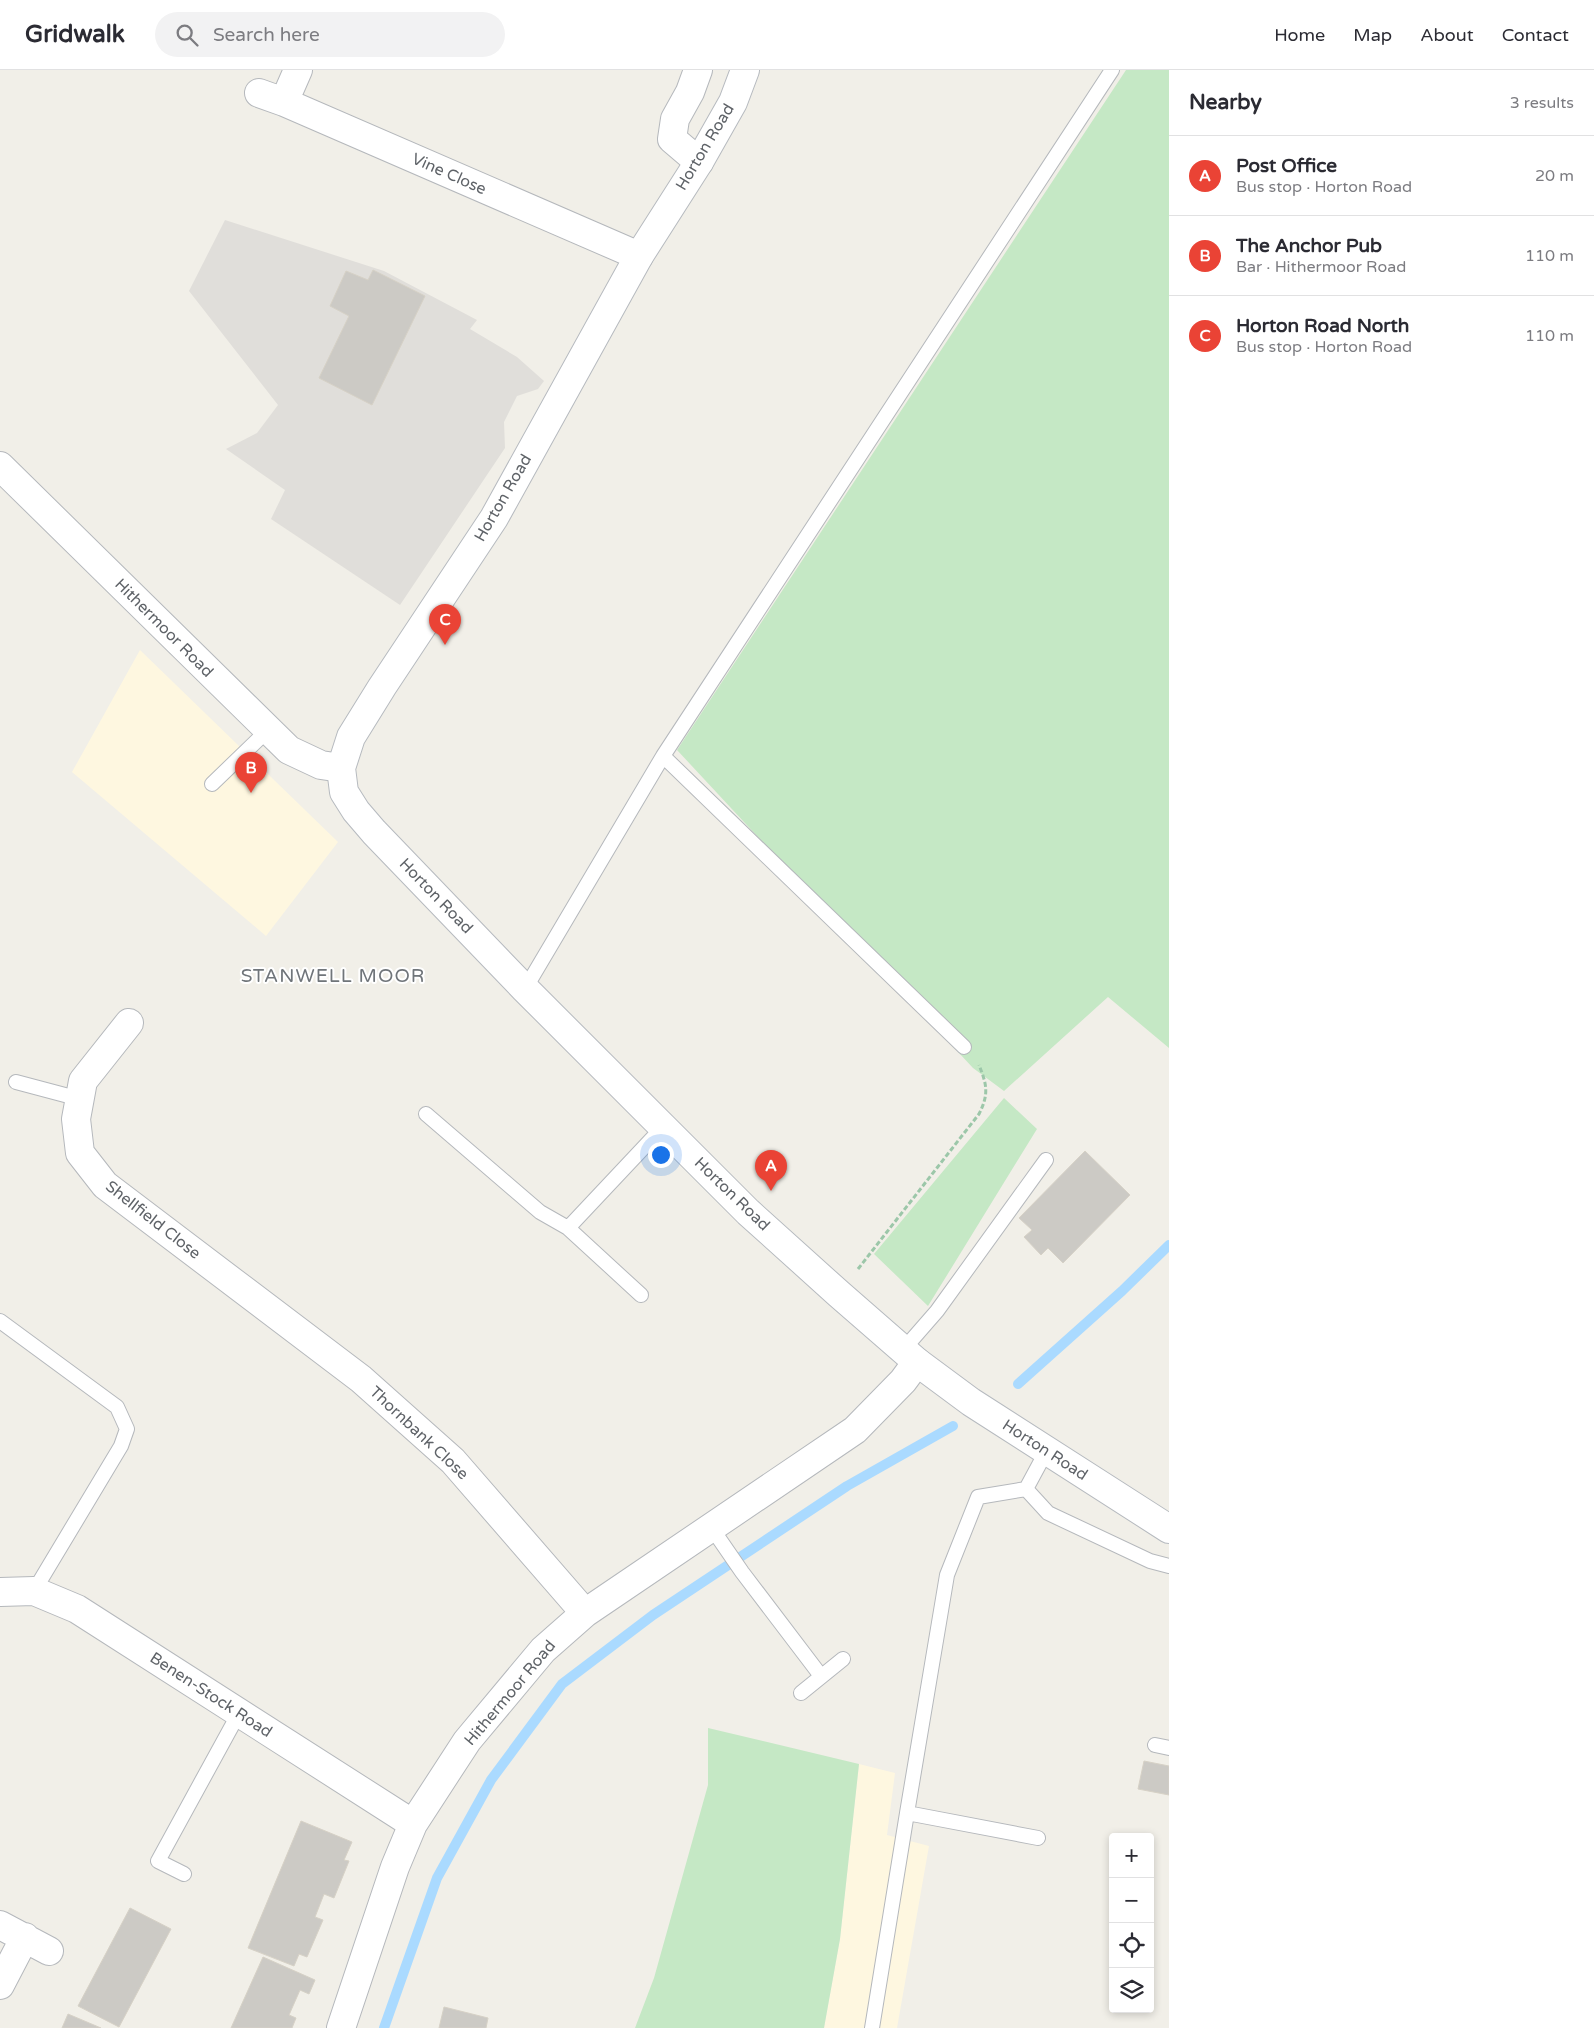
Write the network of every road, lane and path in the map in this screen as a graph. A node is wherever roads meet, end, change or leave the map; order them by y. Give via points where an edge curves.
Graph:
1 (298, 70) edge
2 (698, 70) edge
3 (745, 70) edge
4 (1112, 70) edge
5 (259, 93) dead end
6 (284, 102) junction
7 (699, 162) junction
8 (639, 256) junction
9 (0, 466) edge
10 (268, 730) junction
11 (664, 756) junction
12 (341, 768) junction
13 (212, 784) dead end
14 (525, 988) junction
15 (129, 1023) dead end
16 (964, 1047) joint
17 (16, 1082) dead end
18 (80, 1099) junction
19 (426, 1114) dead end
20 (663, 1127) junction
21 (1046, 1160) dead end
22 (568, 1228) junction
23 (839, 1294) junction
24 (641, 1295) dead end
25 (253, 1297) joint
26 (0, 1321) edge
27 (910, 1356) junction
28 (1047, 1450) junction
29 (1026, 1489) junction
30 (1169, 1529) edge
31 (716, 1535) junction
32 (1169, 1566) edge
33 (34, 1591) junction
34 (0, 1592) edge
35 (585, 1613) junction
36 (843, 1659) dead end
37 (821, 1676) junction
38 (801, 1693) dead end
39 (239, 1713) junction
40 (907, 1813) junction
41 (413, 1824) junction
42 (1038, 1838) dead end
43 (184, 1874) dead end
44 (0, 1925) edge
45 (25, 1936) junction
46 (49, 1951) dead end
47 (0, 1985) edge
48 (341, 2028) edge
49 (872, 2028) edge

1 - 6 street
2 - 7 street via 675,119 672,139
3 - 7 street, Horton Road via 733,102
4 - 11 lane
5 - 6 street, Vine Close
6 - 8 street, Vine Close
7 - 8 street, Horton Road
8 - 12 street, Horton Road via 494,518 351,737
9 - 10 street, Hithermoor Road
10 - 12 street, Hithermoor Road via 289,750 321,765
10 - 13 lane
11 - 14 lane
11 - 16 lane
12 - 14 street, Horton Road via 344,792 356,811
14 - 20 street, Horton Road
15 - 18 street, Shellfield Close via 83,1081
16 - 23 path via 979,1063 987,1084 985,1102 979,1114
17 - 18 lane
18 - 25 street, Shellfield Close via 76,1119 80,1153 104,1185
19 - 22 lane via 540,1212
20 - 22 lane
20 - 23 street, Horton Road via 748,1212
21 - 27 lane via 937,1312
22 - 24 lane
23 - 27 street, Horton Road
25 - 35 street, Thornbank Close via 360,1379 453,1461
26 - 33 lane via 117,1407 127,1429 121,1446
27 - 28 street, Horton Road via 971,1402
27 - 31 street, Hithermoor Road via 903,1381 855,1430
28 - 29 lane
28 - 30 street, Horton Road
29 - 32 lane via 1048,1513 1150,1561
29 - 40 lane via 978,1497 947,1575
31 - 35 street, Hithermoor Road
31 - 37 lane
33 - 34 street, Benen-Stock Road
33 - 39 street, Benen-Stock Road via 77,1609
35 - 41 street, Hithermoor Road via 543,1650 474,1734
36 - 37 lane
37 - 38 lane
39 - 41 street, Benen-Stock Road
39 - 43 lane via 158,1861
40 - 42 lane
40 - 49 lane
41 - 48 street, Hithermoor Road via 395,1867
44 - 45 street
45 - 46 street
45 - 47 street

